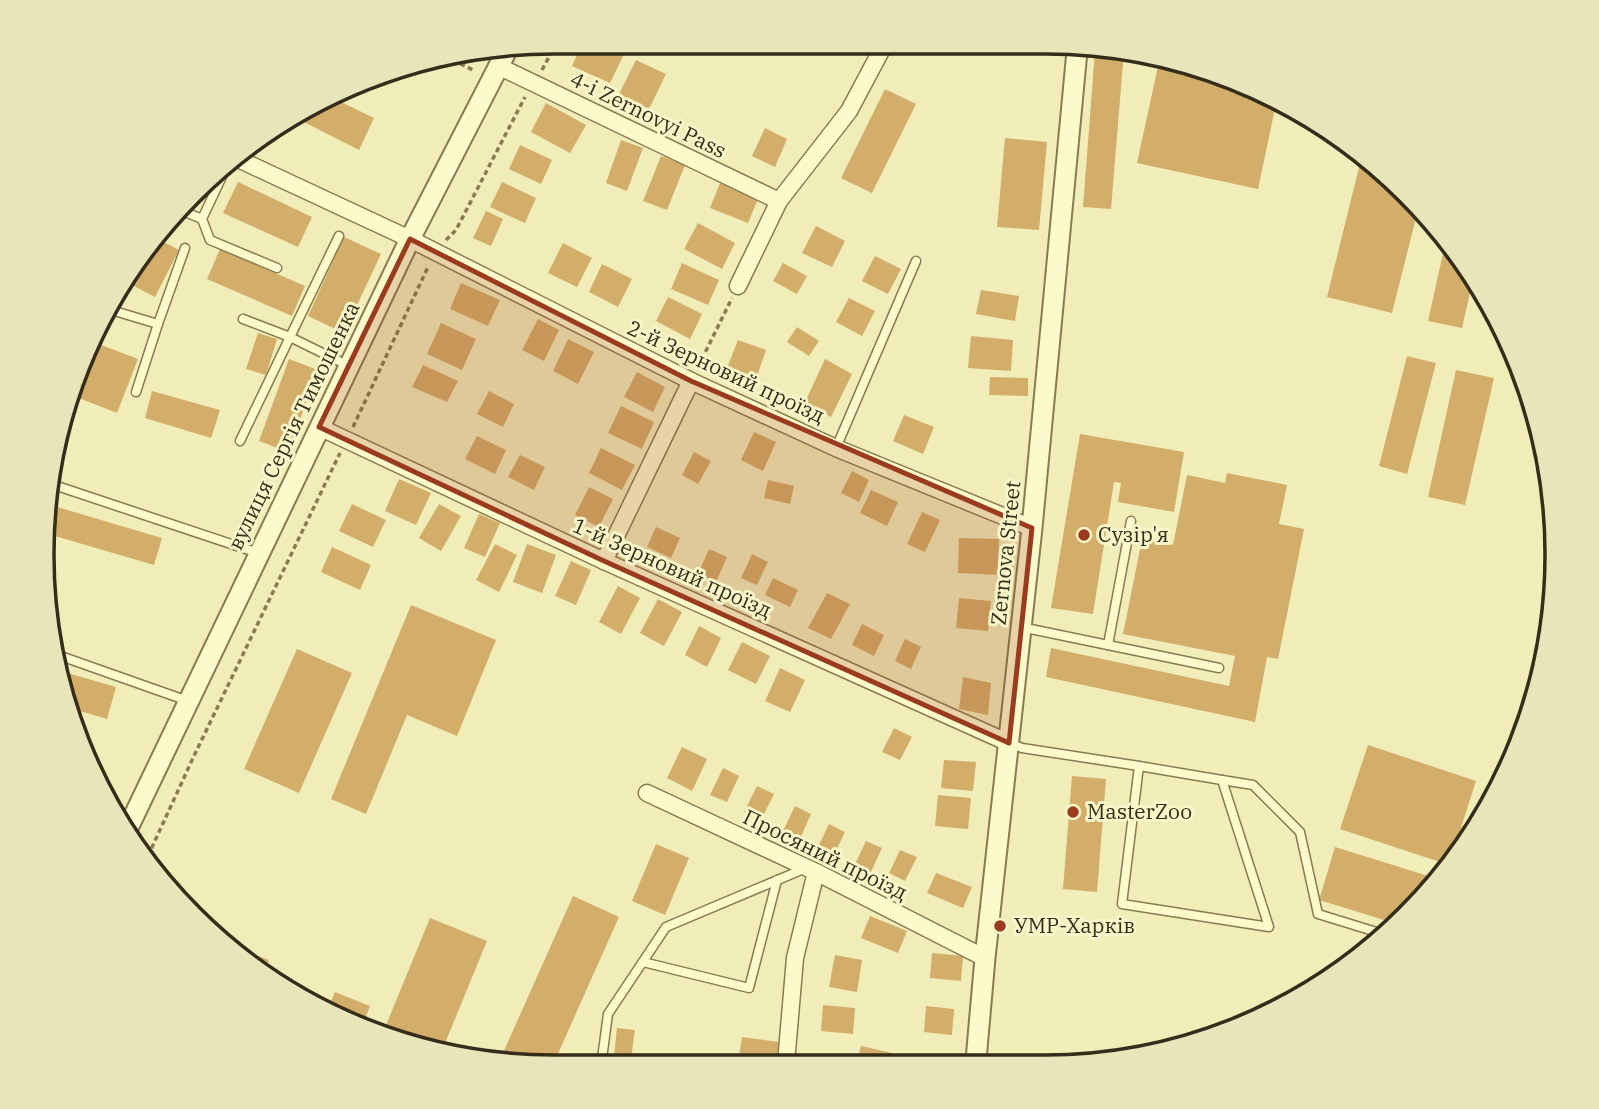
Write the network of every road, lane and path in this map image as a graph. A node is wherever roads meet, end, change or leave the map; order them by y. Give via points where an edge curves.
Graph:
1 (879, 54) edge
2 (1077, 55) edge
3 (503, 57) edge
4 (459, 64) edge
5 (498, 66) junction
6 (475, 71) dead end
7 (245, 162) edge
8 (218, 184) edge
9 (779, 201) junction
10 (189, 214) edge
11 (202, 219) junction
12 (339, 236) dead end
13 (410, 239) junction
14 (185, 248) dead end
15 (916, 261) dead end
16 (277, 268) dead end
17 (738, 286) joint
18 (117, 312) edge
19 (243, 319) dead end
20 (158, 324) junction
21 (290, 337) junction
22 (349, 366) junction
23 (691, 381) junction
24 (136, 393) dead end
25 (320, 427) junction
26 (240, 441) dead end
27 (836, 447) junction
28 (59, 487) edge
29 (1131, 521) dead end
30 (1032, 527) junction
31 (258, 553) junction
32 (604, 561) junction
33 (1021, 627) junction
34 (1108, 645) junction
35 (65, 658) edge
36 (1219, 667) dead end
37 (189, 701) junction
38 (1009, 743) junction
39 (1139, 766) junction
40 (1222, 780) junction
41 (647, 793) dead end
42 (131, 821) edge
43 (811, 870) junction
44 (777, 880) junction
45 (1374, 931) edge
46 (985, 958) junction
47 (643, 962) junction
48 (602, 1055) edge
49 (787, 1055) edge
50 (976, 1055) edge

1 - 9 street via 849,111
2 - 30 street, Zernova Street
3 - 5 street, вулиця Сергія Тимошенка
4 - 6 path
5 - 9 street, 4-i Zernovyi Pass
5 - 13 street, вулиця Сергія Тимошенка
7 - 13 street, 2-й Зерновий проїзд
8 - 11 lane
9 - 17 street
10 - 11 lane
11 - 16 lane via 210,240
12 - 21 lane
13 - 22 street, вулиця Сергія Тимошенка
13 - 23 street, 2-й Зерновий проїзд
14 - 20 lane
15 - 27 lane
17 - 23 path
18 - 20 lane
19 - 21 lane
20 - 24 lane
21 - 22 lane
21 - 26 lane
22 - 25 street, вулиця Сергія Тимошенка
23 - 27 street, 2-й Зерновий проїзд
23 - 32 street
25 - 31 street, вулиця Сергія Тимошенка
25 - 32 street, 1-й Зерновий проїзд
27 - 30 street, 2-й Зерновий проїзд
28 - 31 lane
29 - 34 lane
30 - 33 street, Zernova Street
31 - 37 street, вулиця Сергія Тимошенка
32 - 38 street, 1-й Зерновий проїзд
33 - 34 lane
33 - 38 street, Zernova Street
34 - 36 lane
35 - 37 lane
37 - 42 street, вулиця Сергія Тимошенка
38 - 39 lane
38 - 46 street, Zernova Street
39 - 40 lane
39 - 40 lane via 1122,904 1269,927
40 - 45 lane via 1253,785 1300,832 1318,914
41 - 43 street, Просяний проїзд
43 - 44 lane
43 - 46 street, Просяний проїзд
43 - 49 street via 795,958
44 - 47 lane via 666,927
44 - 47 lane via 749,988
46 - 50 street, Zernova Street
47 - 48 lane via 608,1014

